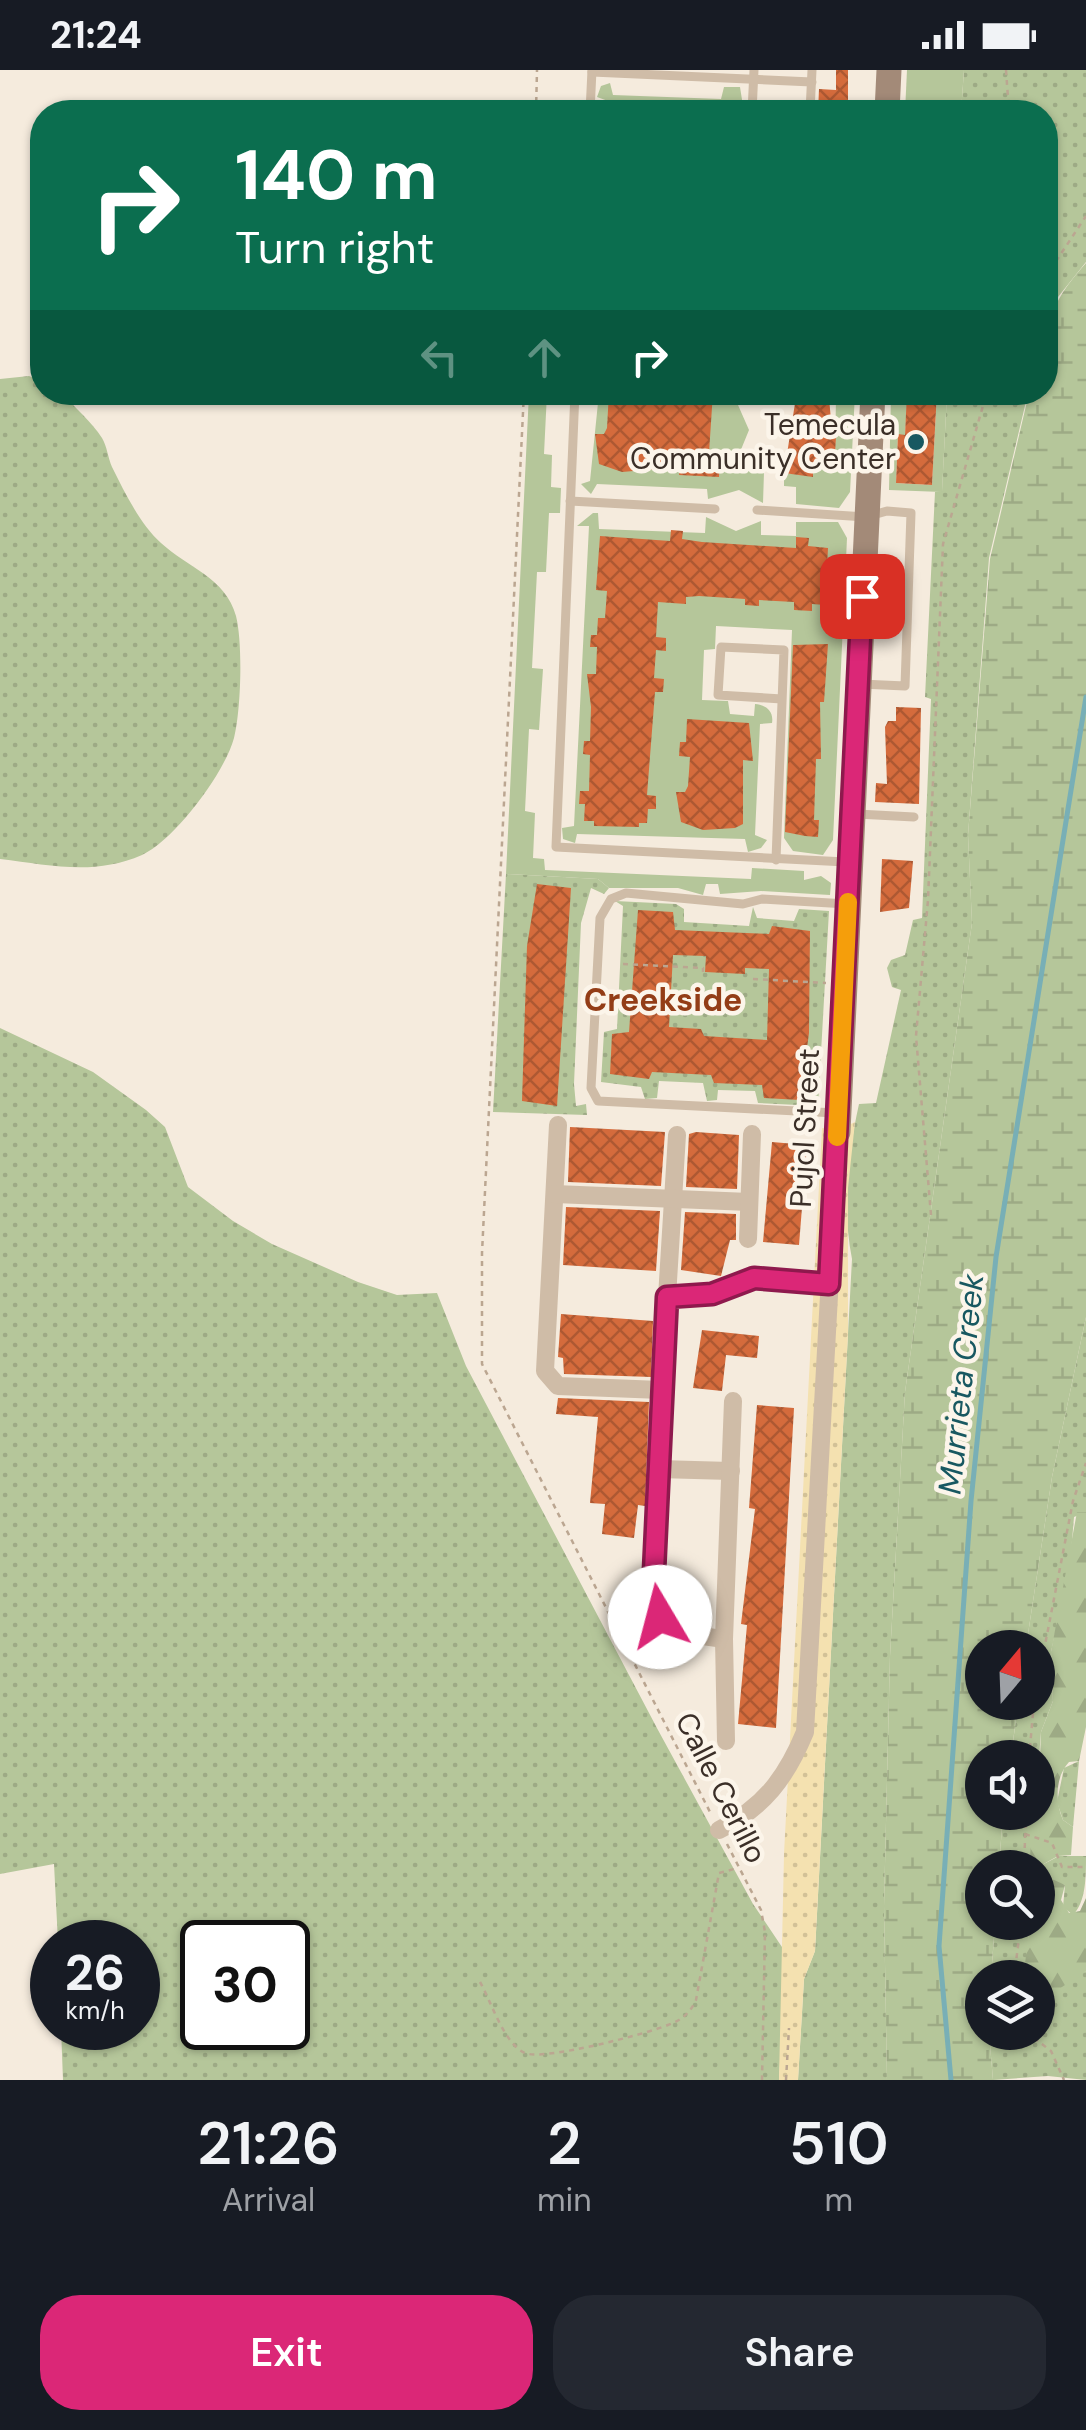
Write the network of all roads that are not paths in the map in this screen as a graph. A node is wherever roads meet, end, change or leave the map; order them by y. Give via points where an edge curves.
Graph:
1 (812, 70) edge
2 (889, 70) edge
3 (592, 71) edge
4 (754, 75) edge
5 (812, 82) junction
6 (591, 100) edge
7 (753, 100) edge
8 (811, 100) edge
9 (888, 100) edge
10 (574, 405) edge
11 (871, 405) edge
12 (570, 500) junction
13 (715, 509) dead end
14 (757, 510) dead end
15 (866, 516) junction
16 (858, 684) junction
17 (782, 699) junction
18 (851, 814) junction
19 (914, 817) dead end
20 (776, 860) junction
21 (849, 862) junction
22 (848, 904) junction
23 (838, 1122) junction
24 (558, 1125) dead end
25 (752, 1134) dead end
26 (677, 1135) dead end
27 (554, 1194) junction
28 (673, 1199) junction
29 (749, 1202) junction
30 (748, 1239) dead end
31 (829, 1284) junction
32 (667, 1297) junction
33 (661, 1390) junction
34 (733, 1401) dead end
35 (658, 1469) junction
36 (730, 1471) junction
37 (724, 1639) junction
38 (726, 1741) dead end
39 (720, 1830) road end

1 - 5 lane
2 - 9 street
3 - 4 lane
3 - 6 lane
4 - 5 lane
4 - 7 lane
5 - 8 lane
10 - 12 lane
11 - 15 street, Pujol Street
12 - 13 lane
12 - 20 lane via 556,847
14 - 15 lane
15 - 16 street, Pujol Street
15 - 16 lane via 911,513 905,686
16 - 18 street, Pujol Street
17 - 17 lane via 784,650 721,647 718,695
17 - 20 lane
18 - 19 lane
18 - 21 street, Pujol Street
20 - 21 lane
21 - 22 street, Pujol Street
22 - 23 street, Pujol Street
22 - 23 lane via 743,904 626,893 612,900 600,918 591,1088 605,1102
23 - 31 street, Pujol Street
24 - 27 street
25 - 29 street
26 - 28 street
27 - 28 street
27 - 33 street via 549,1379 558,1386
28 - 29 street
28 - 32 street
29 - 30 street
31 - 32 street via 754,1278 712,1294
31 - 39 street, Pujol Street via 805,1732 766,1800
32 - 33 street
33 - 35 street
34 - 36 street
35 - 36 street
35 - 37 street via 653,1592 660,1617 675,1631
36 - 37 street
37 - 38 street

